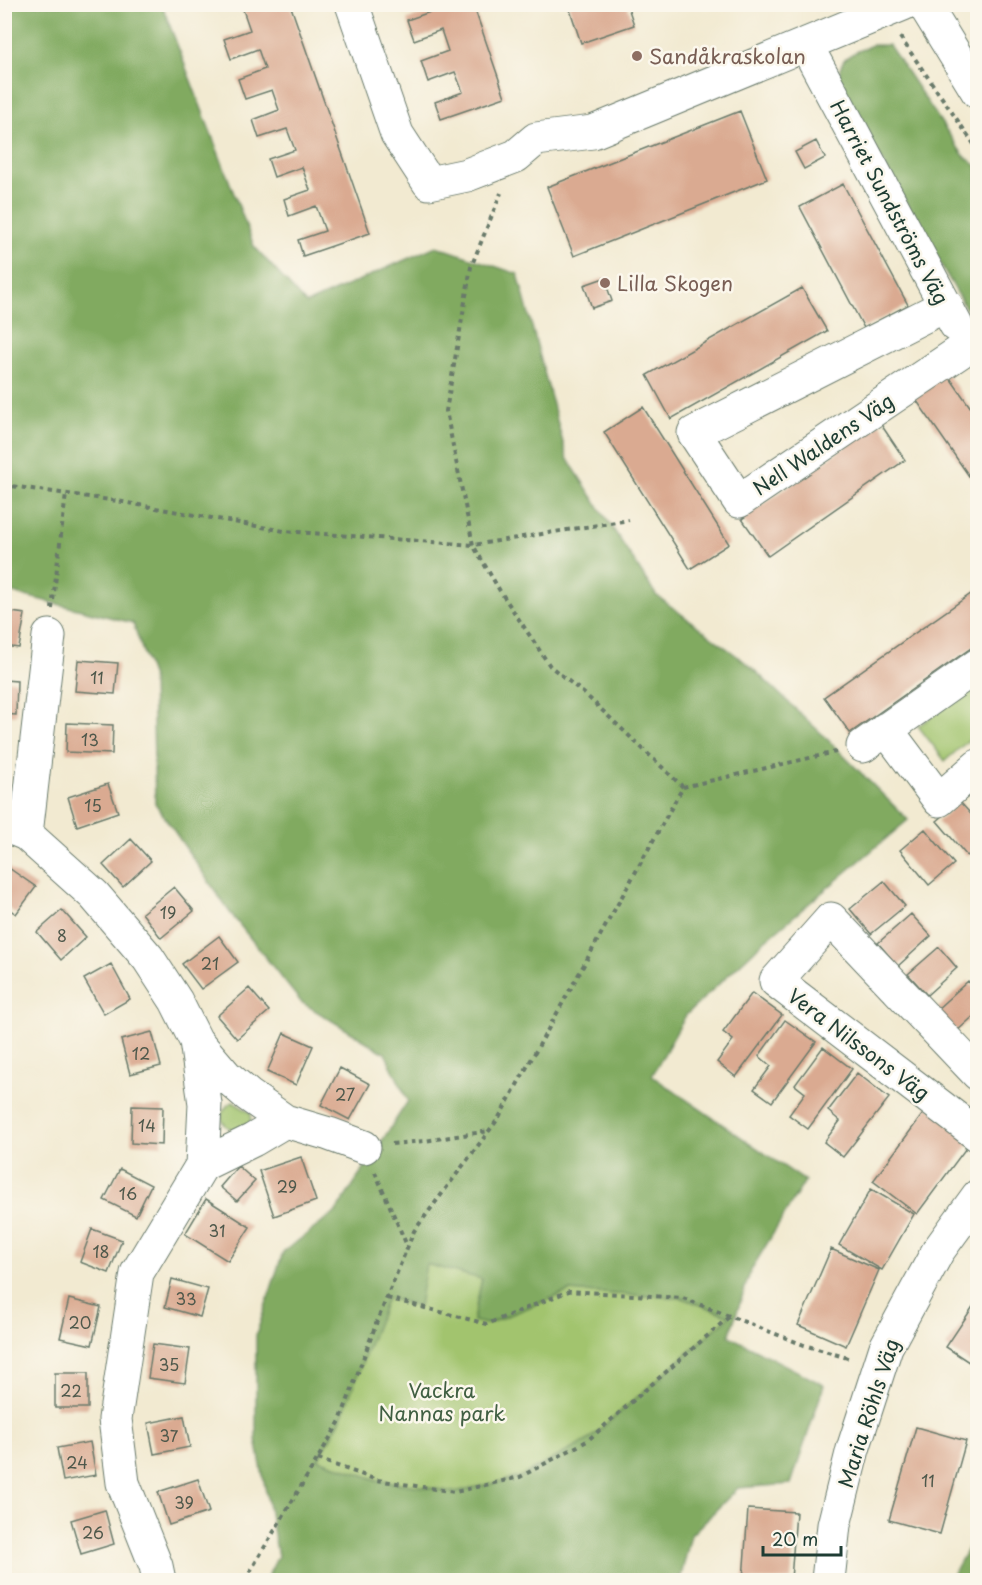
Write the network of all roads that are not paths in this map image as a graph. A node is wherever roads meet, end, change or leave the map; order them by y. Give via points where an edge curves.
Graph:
1 (352, 4) edge
2 (924, 4) edge
3 (893, 9) edge
4 (806, 45) junction
5 (978, 92) edge
6 (946, 305) junction
7 (974, 351) edge
8 (49, 636) road end
9 (978, 665) edge
10 (978, 766) edge
11 (15, 830) edge
12 (196, 1041) junction
13 (978, 1074) edge
14 (285, 1121) junction
15 (978, 1135) edge
16 (364, 1147) road end
17 (201, 1165) junction
18 (978, 1196) edge
19 (159, 1581) edge
20 (828, 1581) edge

1 - 4 street via 397,134 429,183 468,175 516,156 536,139 593,132
2 - 5 street
3 - 4 street
4 - 6 street, Harriet Sundströms Väg
6 - 7 street, Harriet Sundströms Väg
6 - 7 street, Nell Waldens Väg via 694,433 739,501
8 - 11 street
9 - 10 street via 875,737 939,800
11 - 12 street via 94,895 148,958
12 - 14 street via 225,1076
12 - 17 street via 205,1104
13 - 15 street, Vera Nilssons Väg via 831,919 776,981
14 - 16 street
14 - 17 street
17 - 19 street via 137,1273 115,1419 123,1483
18 - 20 street, Maria Röhls Väg via 938,1251 886,1347 853,1449 834,1525

